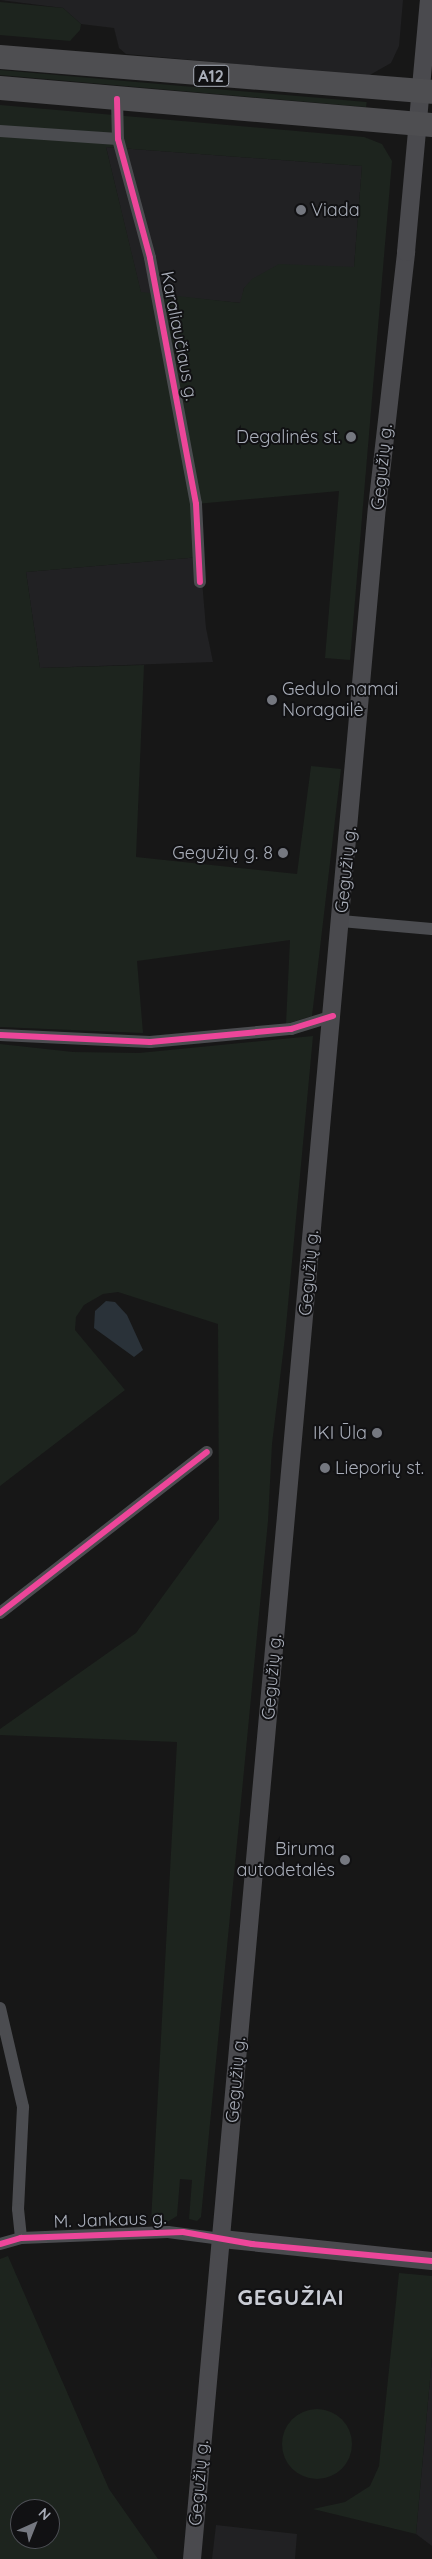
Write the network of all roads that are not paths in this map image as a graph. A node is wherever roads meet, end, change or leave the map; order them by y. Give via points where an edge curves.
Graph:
1 (430, 0) edge
2 (0, 58) edge
3 (0, 88) edge
4 (427, 92) edge
5 (117, 99) junction
6 (426, 124) edge
7 (0, 131) edge
8 (118, 139) junction
9 (200, 582) dead end
10 (341, 921) junction
11 (432, 929) edge
12 (333, 1016) junction
13 (0, 1035) edge
14 (207, 1452) dead end
15 (0, 1613) edge
16 (0, 2008) edge
17 (21, 2238) junction
18 (222, 2239) junction
19 (0, 2244) edge
20 (432, 2261) edge
21 (193, 2553) edge

1 - 4 main road, Gegužių g.
2 - 4 highway, A12
3 - 5 highway, A12
4 - 6 main road, Gegužių g.
5 - 6 highway, A12
5 - 8 street, Karaliaučiaus g.
6 - 10 main road, Gegužių g. via 377,508
7 - 8 street
8 - 9 street, Karaliaučiaus g. via 150,258 192,485
10 - 11 street
10 - 12 main road, Gegužių g.
12 - 13 street via 291,1029 150,1042
12 - 18 main road, Gegužių g.
14 - 15 street
16 - 17 street via 23,2107 18,2209
17 - 18 street, M. Jankaus g. via 183,2232
17 - 19 street, M. Jankaus g.
18 - 20 main road
18 - 21 main road, Gegužių g.

